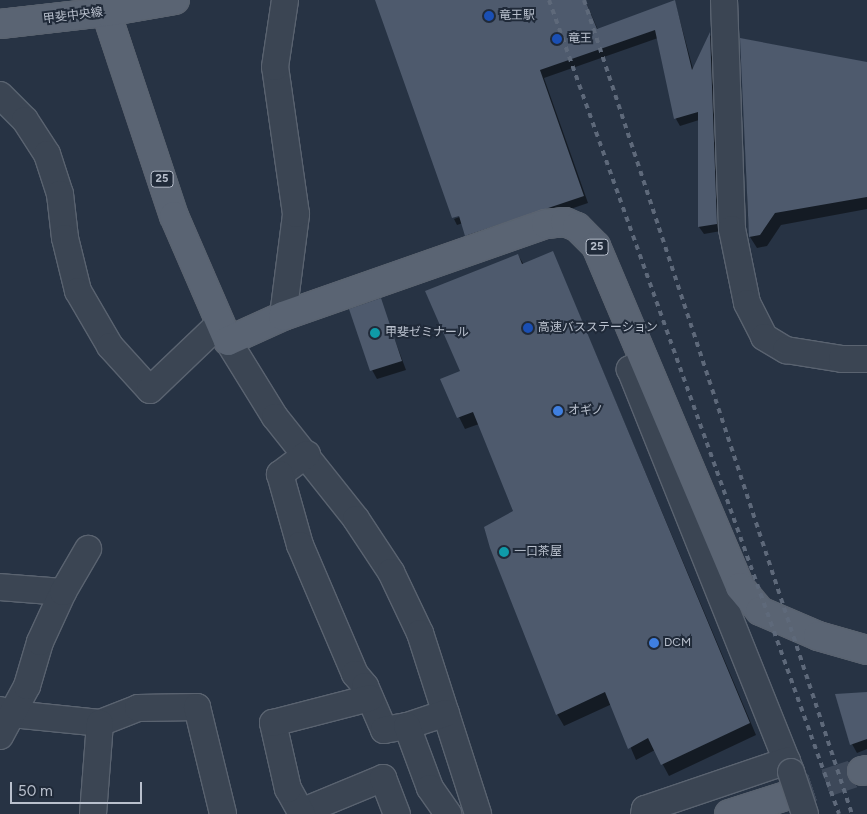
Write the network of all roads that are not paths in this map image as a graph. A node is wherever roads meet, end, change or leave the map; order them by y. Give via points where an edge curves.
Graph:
1 (175, 0) edge
2 (285, 0) edge
3 (724, 0) edge
4 (106, 12) junction
5 (0, 24) edge
6 (0, 96) edge
7 (284, 316) junction
8 (223, 332) junction
9 (867, 359) edge
10 (644, 362) junction
11 (307, 454) junction
12 (88, 549) dead end
13 (0, 587) edge
14 (63, 592) junction
15 (867, 650) edge
16 (370, 698) junction
17 (446, 713) junction
18 (4, 720) edge
19 (100, 723) junction
20 (407, 726) junction
21 (792, 786) edge
22 (301, 813) edge
23 (93, 814) edge
24 (223, 814) edge
25 (397, 814) edge
26 (448, 814) edge
27 (478, 814) edge
28 (644, 814) edge
29 (729, 814) edge

1 - 4 main road, 甲斐中央線
2 - 7 street via 276,67 296,214
3 - 9 street via 732,229 747,303 764,337 786,350 842,359
4 - 5 main road, 甲斐中央線
4 - 8 main road, 25 via 174,216
6 - 8 street via 25,120 47,154 60,194 64,238 78,291 110,346 150,390
7 - 8 main road, 25
7 - 10 main road, 25 via 546,224 565,222 577,227 596,246
8 - 11 street via 275,417
10 - 15 main road, 25 via 740,586 760,611 818,636
10 - 21 street via 630,369
11 - 16 street via 280,474 300,545 355,674
11 - 17 street via 391,572 420,633
12 - 14 street
13 - 14 street
14 - 18 street via 40,642 26,686
16 - 20 street via 384,730
16 - 22 street via 273,724 288,789
17 - 20 street
17 - 27 street
18 - 19 street
19 - 23 street
19 - 24 street via 138,708 197,707
20 - 26 street via 430,788
21 - 28 street via 644,809
21 - 29 main road
22 - 25 street via 383,778

